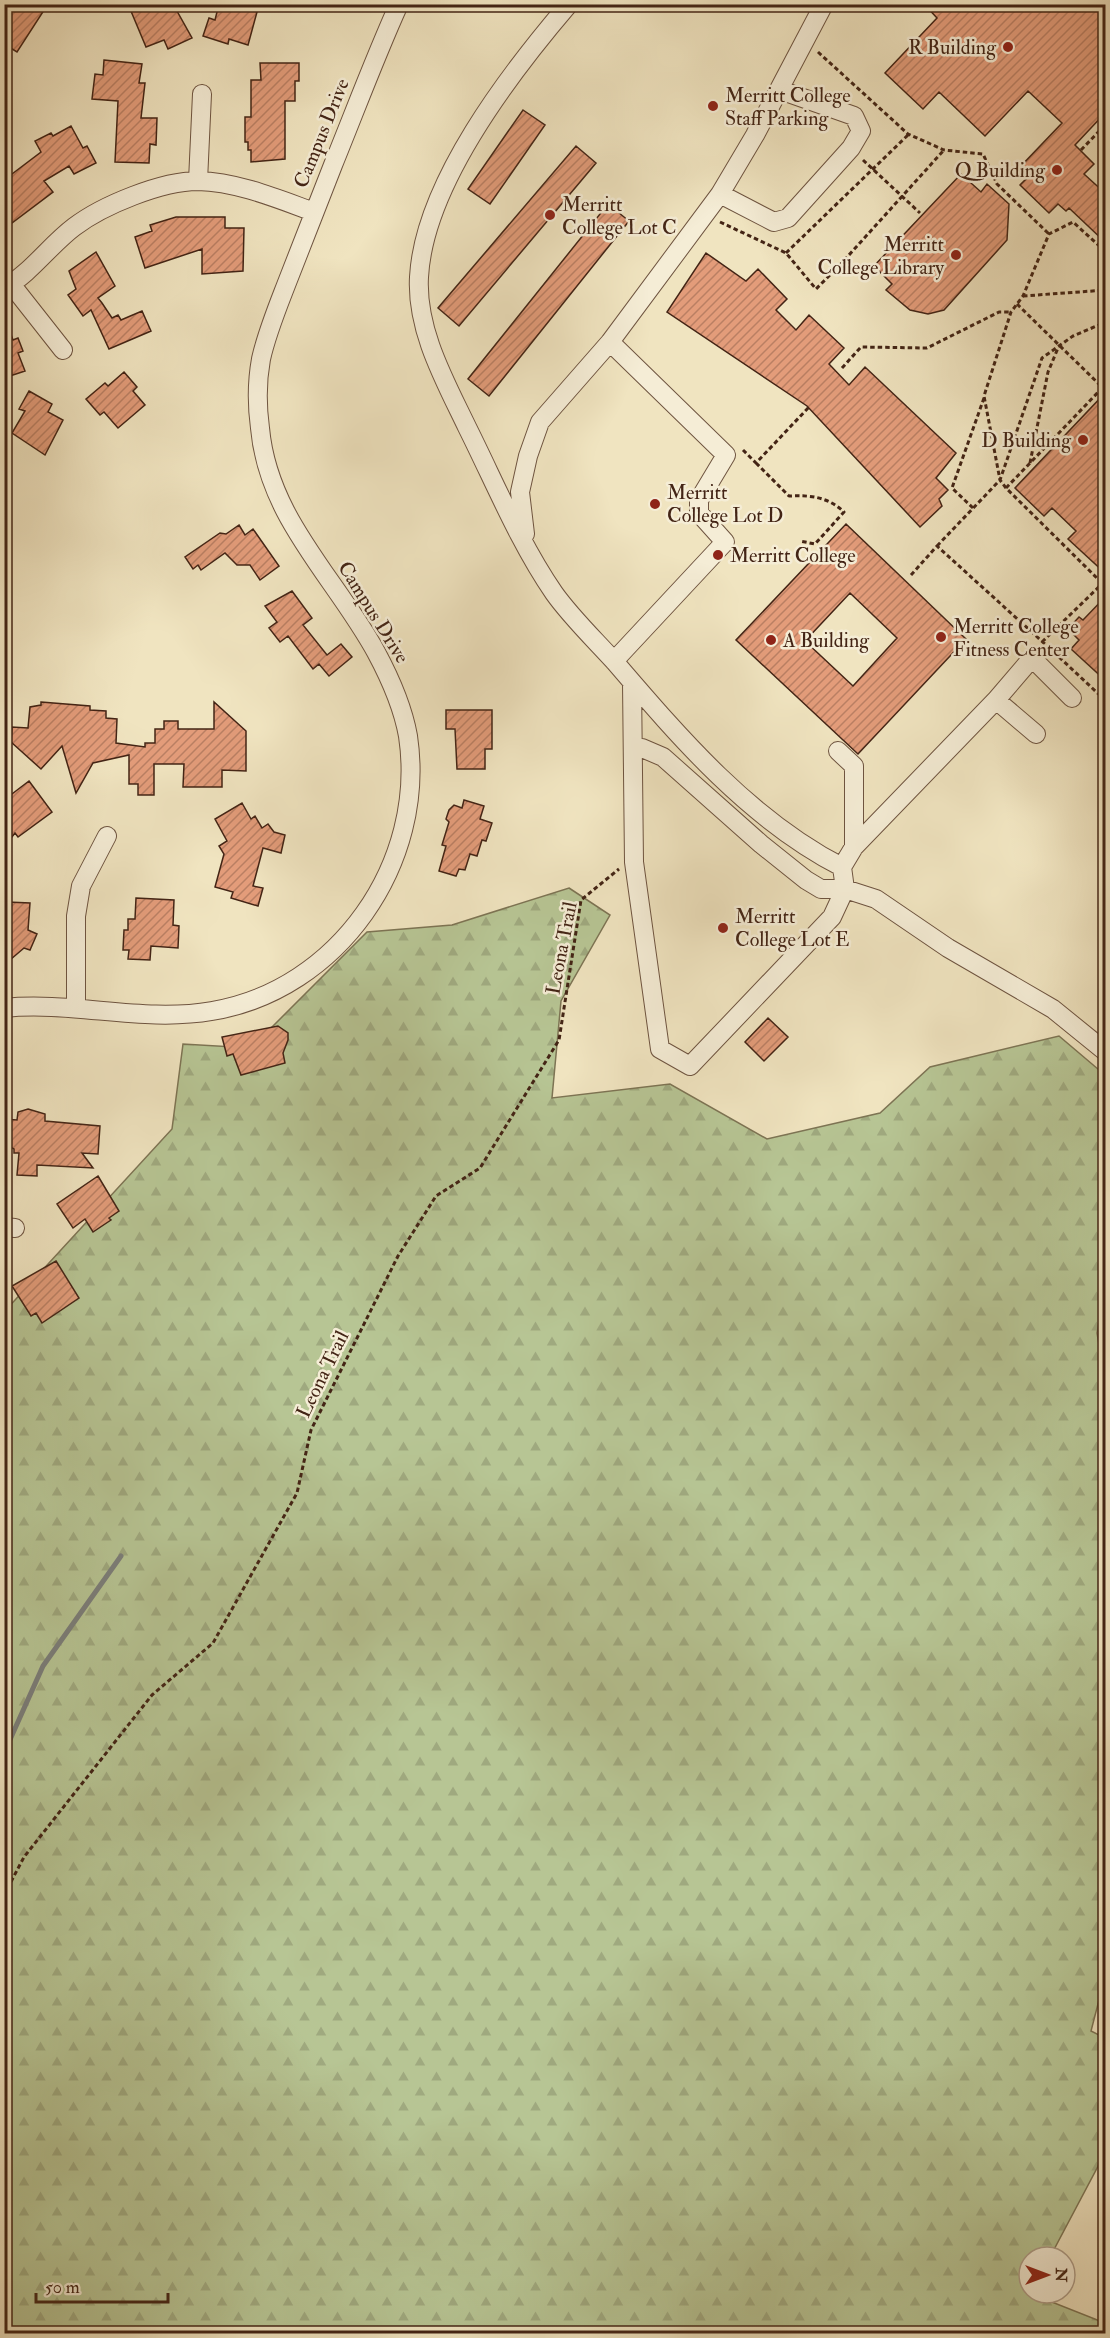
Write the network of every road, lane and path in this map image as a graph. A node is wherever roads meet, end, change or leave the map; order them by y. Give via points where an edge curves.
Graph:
1 (399, 4) edge
2 (569, 4) edge
3 (824, 4) edge
4 (805, 43) junction
5 (780, 90) junction
6 (202, 94) dead end
7 (1106, 124) edge
8 (908, 134) junction
9 (851, 148) junction
10 (944, 150) junction
11 (1081, 150) dead end
12 (872, 169) junction
13 (198, 181) junction
14 (720, 194) junction
15 (901, 197) junction
16 (314, 212) junction
17 (920, 213) dead end
18 (704, 215) junction
19 (1049, 234) junction
20 (1106, 252) edge
21 (786, 253) junction
22 (839, 266) junction
23 (874, 266) dead end
24 (8, 286) edge
25 (1106, 290) edge
26 (1023, 296) junction
27 (1017, 304) junction
28 (1011, 312) junction
29 (1106, 322) edge
30 (610, 342) junction
31 (1059, 346) junction
32 (63, 350) dead end
33 (842, 368) dead end
34 (1104, 385) edge
35 (984, 396) junction
36 (809, 408) dead end
37 (726, 455) junction
38 (756, 463) junction
39 (1030, 463) junction
40 (1000, 480) junction
41 (1006, 488) junction
42 (973, 508) junction
43 (800, 541) dead end
44 (937, 546) junction
45 (527, 549) junction
46 (911, 575) dead end
47 (1104, 582) edge
48 (1042, 642) junction
49 (1050, 649) dead end
50 (1058, 657) dead end
51 (614, 661) junction
52 (632, 683) junction
53 (1072, 698) dead end
54 (996, 700) junction
55 (1106, 701) edge
56 (1036, 734) dead end
57 (633, 748) junction
58 (838, 751) dead end
59 (107, 836) dead end
60 (854, 847) junction
61 (634, 862) junction
62 (842, 867) junction
63 (845, 889) junction
64 (4, 1008) edge
65 (76, 1008) junction
66 (1106, 1052) edge
67 (4, 1895) edge

1 - 16 street, Campus Drive
2 - 45 street via 534,45 470,137 424,240 419,277 425,333
3 - 4 street
4 - 5 street
4 - 8 path
5 - 9 street via 854,116 861,131
5 - 14 street
6 - 13 street
7 - 11 path
8 - 10 path
8 - 12 path
9 - 12 path
9 - 14 street via 788,218 774,222
10 - 15 path
10 - 19 path via 983,154 998,184
12 - 15 path
12 - 21 path
13 - 16 street via 237,187
13 - 24 street via 141,194 74,226
14 - 18 street
15 - 17 path
15 - 22 path
16 - 65 street, Campus Drive via 261,360 260,430 266,465 279,501 376,652 395,691 407,735 410,771 406,812 395,857 379,894 357,925 331,954 301,978 241,1005 212,1011 158,1014
18 - 21 path
18 - 30 street
19 - 20 path via 1073,222
19 - 26 path
21 - 22 path via 816,289
22 - 23 path
24 - 32 street
25 - 26 path
26 - 27 path
27 - 28 path
27 - 31 path
28 - 33 path via 999,312 927,348 861,347
28 - 35 path
29 - 31 path
30 - 37 street
30 - 45 street via 540,422 520,492
31 - 34 path
31 - 39 path via 1048,372
31 - 40 path via 1042,358
34 - 39 path
35 - 40 path
35 - 42 path via 952,488
36 - 38 path
37 - 38 path via 735,443
37 - 51 street via 699,500 699,513 725,542
38 - 43 path via 789,496 822,498 844,512 814,544
39 - 41 path
40 - 41 path
40 - 42 path
41 - 47 path
42 - 44 path
44 - 46 path
44 - 48 path
45 - 51 street via 555,595
47 - 48 path
48 - 49 path
50 - 55 path
51 - 52 street
52 - 57 street
52 - 62 street via 682,740 754,807 820,856
53 - 54 street via 1032,658
54 - 56 street
54 - 60 street
57 - 61 street
57 - 63 street via 663,757 806,880 821,889
58 - 60 street via 854,766
59 - 65 street via 81,886 76,916
60 - 62 street
61 - 63 street via 660,1049 690,1066 832,917
61 - 67 path, Leona Trail via 613,871 581,900 559,1040 480,1168 436,1196 398,1256 311,1430 297,1493 213,1643 152,1695 24,1857
62 - 63 street
63 - 66 street via 876,899 948,948 1053,1009
64 - 65 street, Campus Drive

